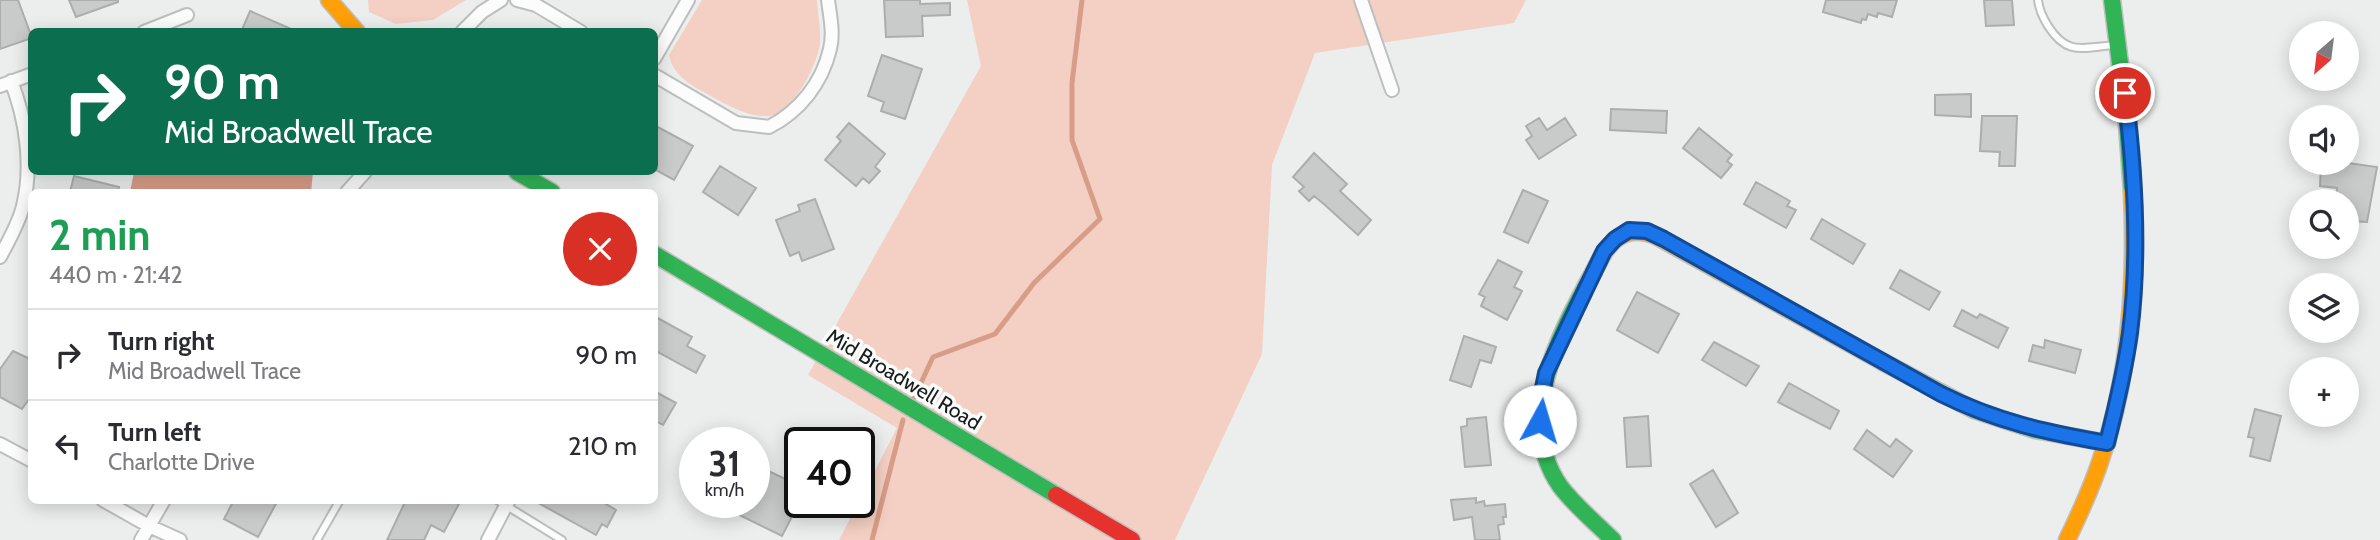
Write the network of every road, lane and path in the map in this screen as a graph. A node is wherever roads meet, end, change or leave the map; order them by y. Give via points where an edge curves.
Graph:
1 (329, 0) edge
2 (501, 0) edge
3 (517, 0) edge
4 (688, 0) edge
5 (828, 0) edge
6 (1361, 0) edge
7 (2038, 0) edge
8 (2112, 0) edge
9 (187, 15) dead end
10 (347, 25) edge
11 (154, 28) edge
12 (466, 28) edge
13 (574, 28) edge
14 (2118, 45) junction
15 (658, 52) edge
16 (28, 76) edge
17 (658, 77) edge
18 (6, 84) edge
19 (1392, 90) dead end
20 (362, 175) edge
21 (522, 175) edge
22 (349, 189) edge
23 (547, 189) edge
24 (658, 256) edge
25 (0, 257) edge
26 (0, 443) edge
27 (2107, 443) junction
28 (28, 459) edge
29 (110, 504) edge
30 (162, 504) edge
31 (338, 504) edge
32 (503, 504) edge
33 (507, 504) edge
34 (149, 526) junction
35 (141, 540) edge
36 (163, 540) edge
37 (180, 540) edge
38 (317, 540) edge
39 (488, 540) edge
40 (562, 540) edge
41 (1132, 540) edge
42 (1613, 540) edge
43 (2067, 540) edge

1 - 10 street
2 - 12 street
3 - 13 street via 536,5
4 - 15 street
5 - 17 street via 831,47 821,76 799,108 769,127 736,123
6 - 19 street
7 - 14 lane via 2058,41 2071,48
8 - 14 street
9 - 11 street
14 - 27 street via 2129,124 2134,282 2121,389
16 - 18 street
18 - 25 street via 22,110 27,166 23,207
20 - 22 street
21 - 23 street
24 - 41 street, Mid Broadwell Road
26 - 28 street
27 - 42 street via 2035,430 1974,410 1664,239 1647,231 1629,230 1604,251 1550,363 1540,403 1547,457 1555,477
27 - 43 street
29 - 34 street
30 - 34 street
31 - 38 lane
32 - 39 street
33 - 40 lane
34 - 35 street
34 - 36 street
34 - 37 street

